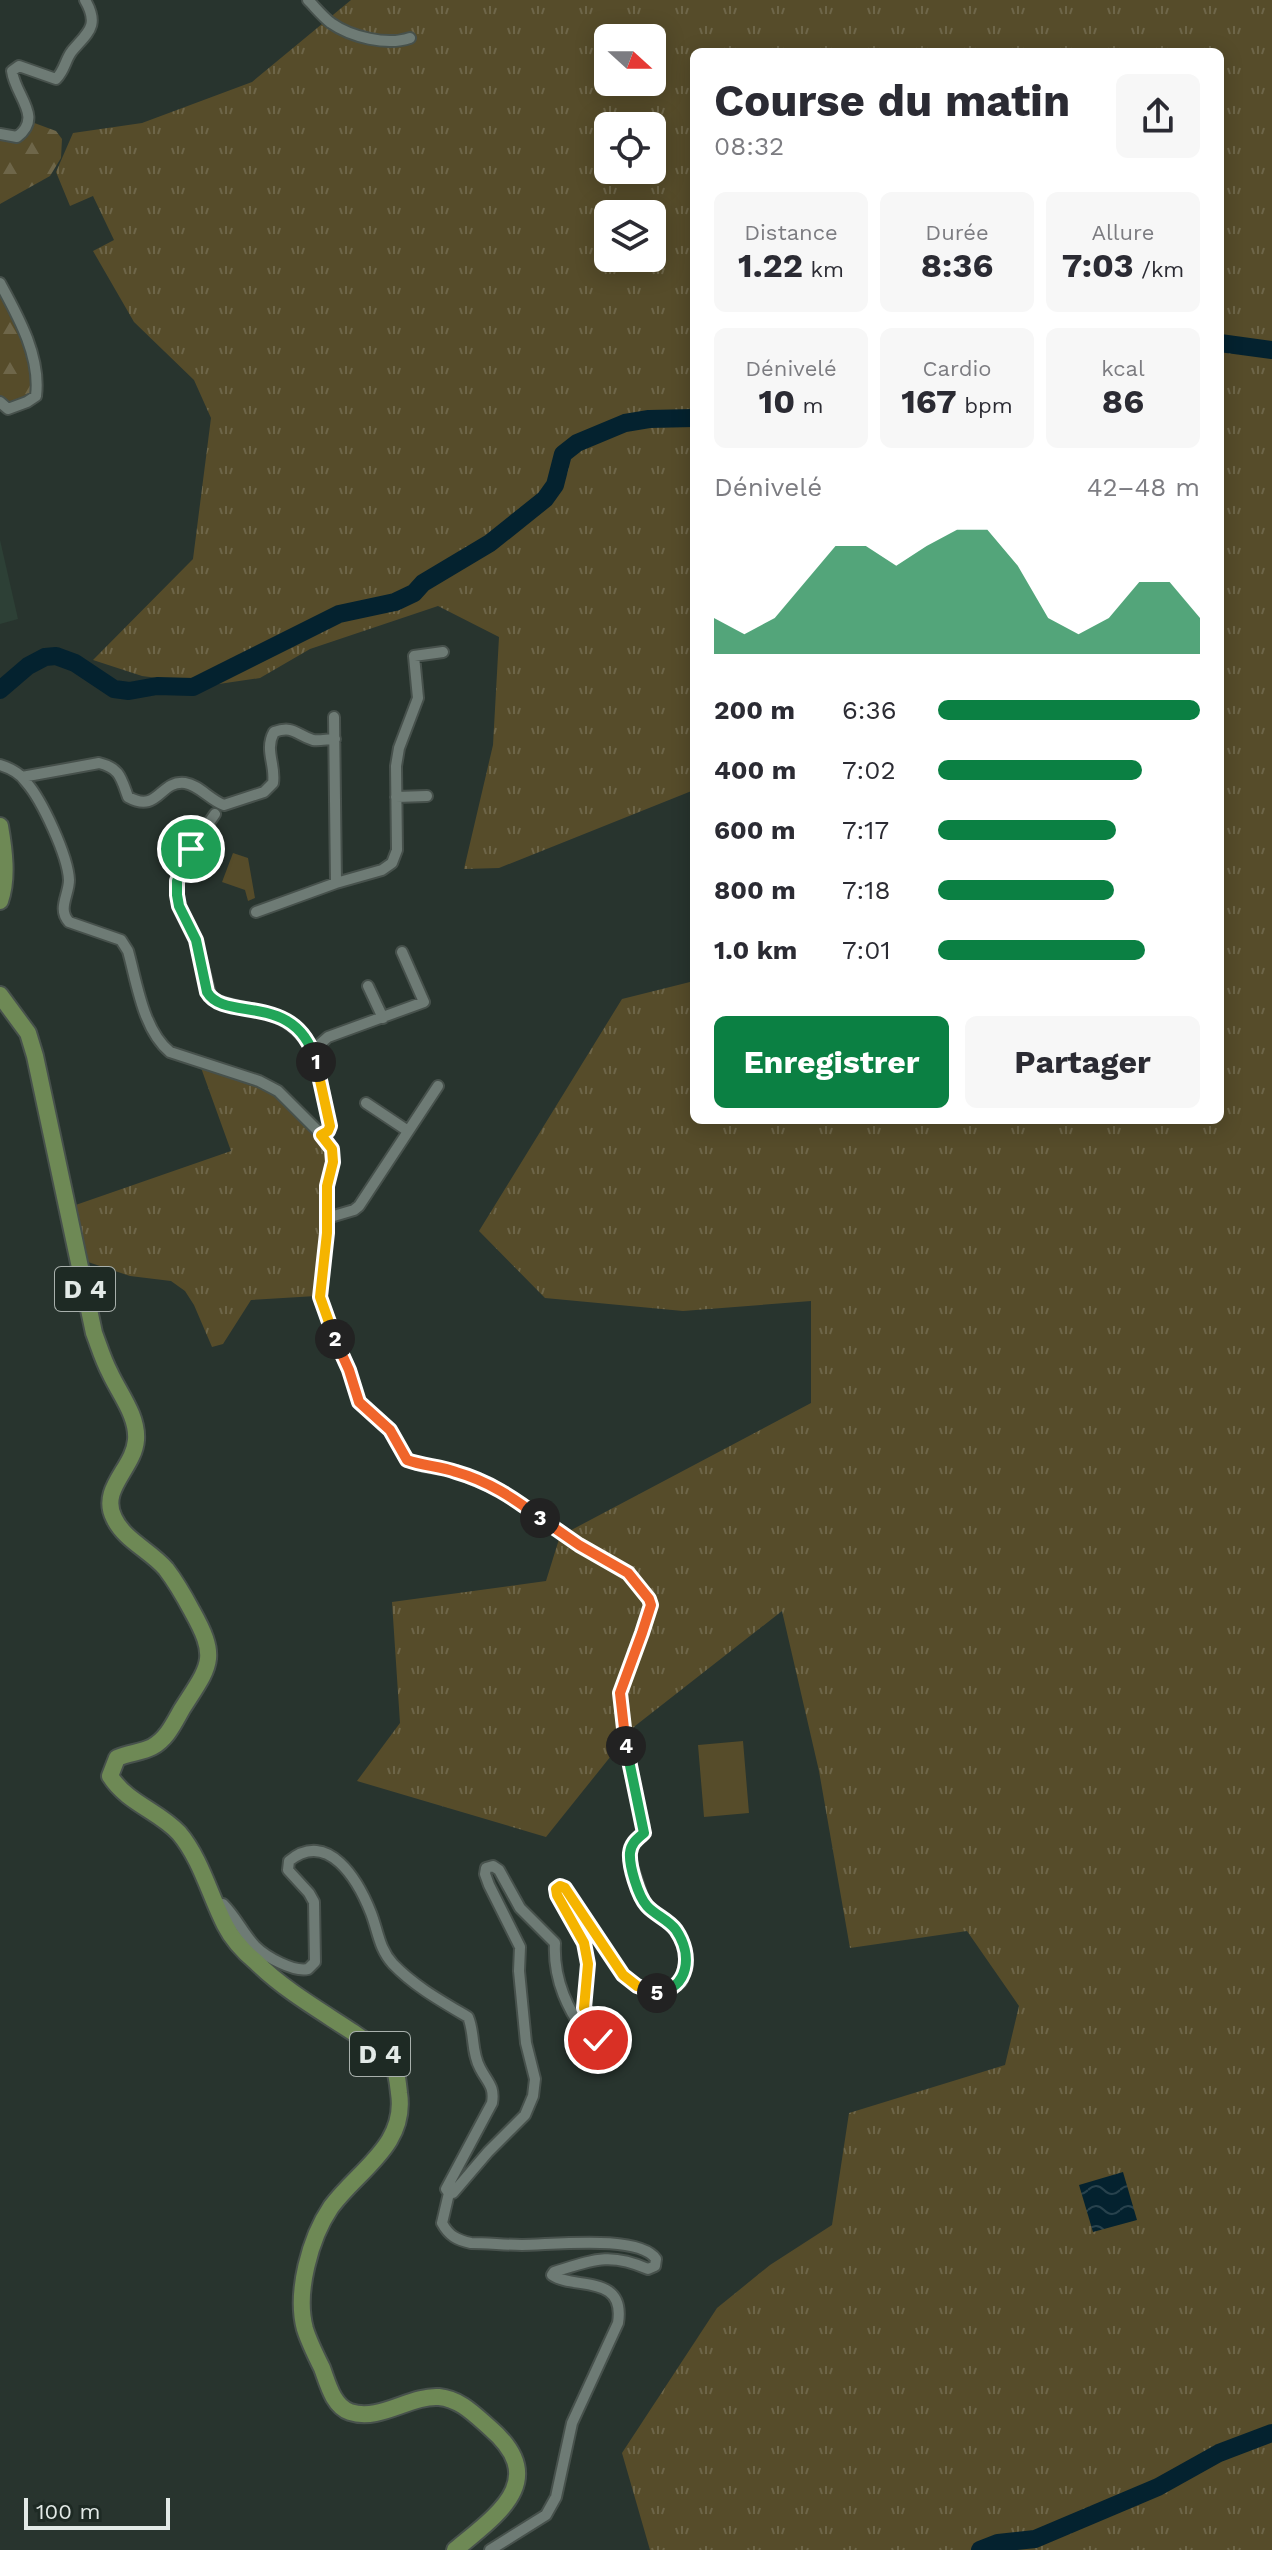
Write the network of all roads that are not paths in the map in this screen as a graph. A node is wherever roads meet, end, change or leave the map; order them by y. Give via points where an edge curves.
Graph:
1 (85, 0) edge
2 (308, 0) edge
3 (410, 38) dead end
4 (0, 134) edge
5 (0, 283) edge
6 (0, 402) edge
7 (443, 652) dead end
8 (334, 717) dead end
9 (335, 739) junction
10 (0, 765) edge
11 (22, 777) junction
12 (427, 796) dead end
13 (396, 797) junction
14 (215, 814) dead end
15 (0, 826) edge
16 (336, 883) junction
17 (0, 901) edge
18 (256, 912) dead end
19 (402, 952) dead end
20 (368, 986) dead end
21 (0, 995) edge
22 (383, 1018) junction
23 (319, 1076) junction
24 (438, 1086) dead end
25 (366, 1103) dead end
26 (408, 1131) junction
27 (321, 1135) junction
28 (327, 1218) junction
29 (217, 1906) junction
30 (449, 2193) junction
31 (455, 2550) edge
32 (490, 2550) edge

1 - 4 street via 91,14 89,35 70,53 65,71 56,79 19,66 12,71 29,121 17,137
2 - 3 street via 331,23 355,33 381,41
5 - 6 street via 30,348 38,381 36,396 27,402 8,409
7 - 13 street via 414,656 418,698 399,748
8 - 9 street
9 - 11 street via 314,740 284,729 274,732 269,740 273,783 264,792 224,805 181,783 139,803 128,797 112,766 99,763
9 - 16 street
10 - 11 street
11 - 27 street via 59,842 69,882 65,918 121,940 160,1045 278,1091
12 - 13 street
13 - 16 street via 397,850 392,863
14 - 23 street via 186,857 177,881 179,906 196,940 207,992 220,1003 294,1026 311,1047
15 - 17 main road
16 - 18 street
19 - 22 street via 424,1002
20 - 22 street
21 - 29 main road, D 4 via 28,1033 94,1333 135,1422 133,1453 111,1492 114,1519 176,1583 210,1650 204,1674 167,1735 151,1748 117,1758 110,1776 178,1832
22 - 23 street via 323,1040
23 - 27 street via 330,1126
24 - 26 street
25 - 26 street
26 - 28 street via 359,1206
27 - 28 street via 332,1149 333,1162
28 - 30 street via 320,1297 359,1402 390,1430 407,1460 454,1471 504,1492 628,1573 651,1605 620,1693 629,1767 644,1826 630,1851 631,1863 645,1905 675,1929 687,1967 681,1982 667,1991 637,1986 623,1975 565,1888 556,1889 584,1943 584,2008 601,2034 590,2040 562,1995 555,1943 520,1908 499,1870 486,1868 520,1947 526,2043 535,2079 525,2115
29 - 30 street via 223,1904 232,1913 256,1948 293,1969 308,1969 315,1962 314,1902 288,1870 289,1861 325,1851 352,1877 392,1963 427,1993 468,2017 480,2068 494,2093 446,2189
29 - 31 main road, D 4 via 225,1927 257,1964 392,2063 400,2117 390,2142 321,2227 302,2309 336,2403 348,2412 365,2414 435,2397 452,2400 502,2438 513,2454 517,2471 504,2508
30 - 32 street via 442,2223 458,2240 631,2246 656,2259 648,2269 611,2258 552,2275 607,2290 617,2301 618,2323 572,2423 556,2497 546,2515

